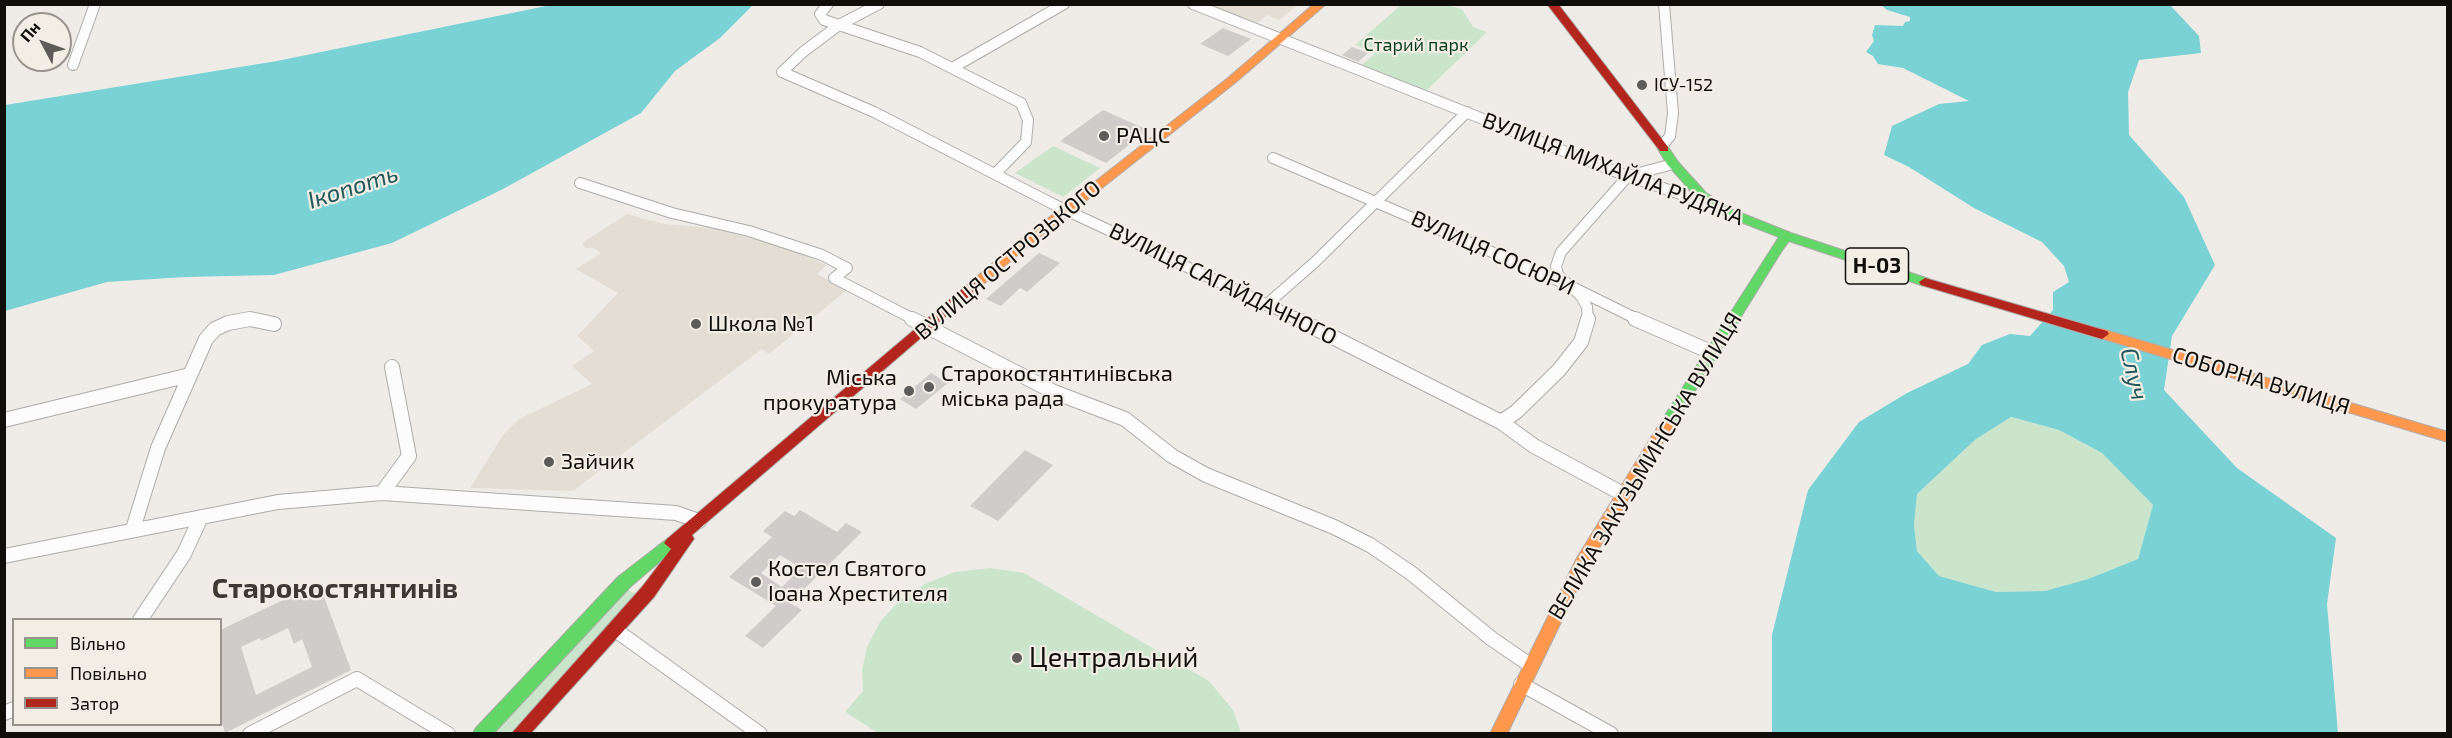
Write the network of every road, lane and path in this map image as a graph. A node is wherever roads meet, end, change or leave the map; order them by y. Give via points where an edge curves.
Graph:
1 (95, 4) edge
2 (828, 4) edge
3 (879, 4) edge
4 (1064, 4) edge
5 (1193, 4) edge
6 (1321, 4) edge
7 (1552, 4) edge
8 (1664, 4) edge
9 (839, 24) junction
10 (1279, 39) junction
11 (74, 65) dead end
12 (954, 67) junction
13 (1467, 112) junction
14 (1662, 146) junction
15 (1273, 158) dead end
16 (1673, 164) junction
17 (995, 174) junction
18 (1628, 176) junction
19 (580, 183) dead end
20 (1376, 202) junction
21 (1717, 207) junction
22 (1065, 210) junction
23 (1787, 236) junction
24 (1566, 284) junction
25 (1266, 305) junction
26 (2039, 315) joint
27 (274, 324) dead end
28 (925, 327) junction
29 (1711, 352) junction
30 (392, 367) dead end
31 (190, 375) junction
32 (4, 420) edge
33 (1501, 422) junction
34 (2448, 437) edge
35 (382, 493) junction
36 (1623, 494) junction
37 (201, 517) junction
38 (699, 521) junction
39 (133, 529) junction
40 (4, 556) edge
41 (624, 582) junction
42 (648, 592) junction
43 (141, 618) edge
44 (614, 629) junction
45 (1530, 665) junction
46 (1521, 684) junction
47 (250, 734) edge
48 (447, 734) edge
49 (481, 734) edge
50 (519, 734) edge
51 (760, 734) edge
52 (1498, 734) edge
53 (1611, 734) edge

1 - 11 street
2 - 9 street via 820,14 824,20
3 - 9 street
4 - 12 street
5 - 10 street, ВУЛИЦЯ МИХАЙЛА РУДЯКА
6 - 10 main road, ВУЛИЦЯ ОСТРОЗЬКОГО
7 - 14 main road, Н-03
8 - 14 street via 1673,113 1670,136
9 - 12 street
9 - 17 street, ВУЛИЦЯ САГАЙДАЧНОГО via 782,72 873,112
10 - 13 street, ВУЛИЦЯ МИХАЙЛА РУДЯКА
10 - 22 main road, ВУЛИЦЯ ОСТРОЗЬКОГО
12 - 17 street via 1021,103 1028,120 1026,142
13 - 18 street, ВУЛИЦЯ МИХАЙЛА РУДЯКА
13 - 20 street
14 - 16 main road, Н-03
15 - 20 street, ВУЛИЦЯ СОСЮРИ
16 - 18 street
16 - 21 main road, Н-03
17 - 22 street, ВУЛИЦЯ САГАЙДАЧНОГО
18 - 21 street, ВУЛИЦЯ МИХАЙЛА РУДЯКА
18 - 24 street via 1561,252 1556,266
19 - 28 street via 822,255 847,268 834,278
20 - 24 street, ВУЛИЦЯ СОСЮРИ
20 - 25 street
21 - 23 main road, ВУЛИЦЯ МИХАЙЛА РУДЯКА / Н-03
22 - 25 street, ВУЛИЦЯ САГАЙДАЧНОГО
22 - 28 main road, ВУЛИЦЯ ОСТРОЗЬКОГО
23 - 26 main road, ВУЛИЦЯ МИХАЙЛА РУДЯКА / Н-03
23 - 29 main road, ВЕЛИКА ЗАКУЗЬМИНСЬКА ВУЛИЦЯ
24 - 29 street, ВУЛИЦЯ СОСЮРИ
24 - 33 street via 1587,307 1588,319 1581,342 1560,370
25 - 33 street, ВУЛИЦЯ САГАЙДАЧНОГО
26 - 34 main road, СОБОРНА ВУЛИЦЯ / Н-03
27 - 31 street via 250,319 215,329 206,339
28 - 38 main road, ВУЛИЦЯ ОСТРОЗЬКОГО
28 - 45 street via 1054,392 1125,419 1172,456 1206,475 1370,545
29 - 36 main road, ВЕЛИКА ЗАКУЗЬМИНСЬКА ВУЛИЦЯ
30 - 35 street via 410,456
31 - 32 street
31 - 39 street via 158,448
33 - 36 street, ВУЛИЦЯ САГАЙДАЧНОГО via 1534,446
35 - 37 street via 278,502
35 - 38 street via 676,513
36 - 45 main road, ВЕЛИКА ЗАКУЗЬМИНСЬКА ВУЛИЦЯ via 1582,562
37 - 39 street
37 - 43 street via 184,554
38 - 41 main road, ВУЛИЦЯ ОСТРОЗЬКОГО
38 - 42 main road, ВУЛИЦЯ ОСТРОЗЬКОГО
39 - 40 street
41 - 42 main road via 641,581
41 - 49 main road, ВУЛИЦЯ ОСТРОЗЬКОГО
42 - 44 main road, ВУЛИЦЯ ОСТРОЗЬКОГО
44 - 50 main road, ВУЛИЦЯ ОСТРОЗЬКОГО
44 - 51 street
45 - 46 main road, ВЕЛИКА ЗАКУЗЬМИНСЬКА ВУЛИЦЯ
46 - 52 main road, ВЕЛИКА ЗАКУЗЬМИНСЬКА ВУЛИЦЯ
46 - 53 street
47 - 48 street via 357,679

